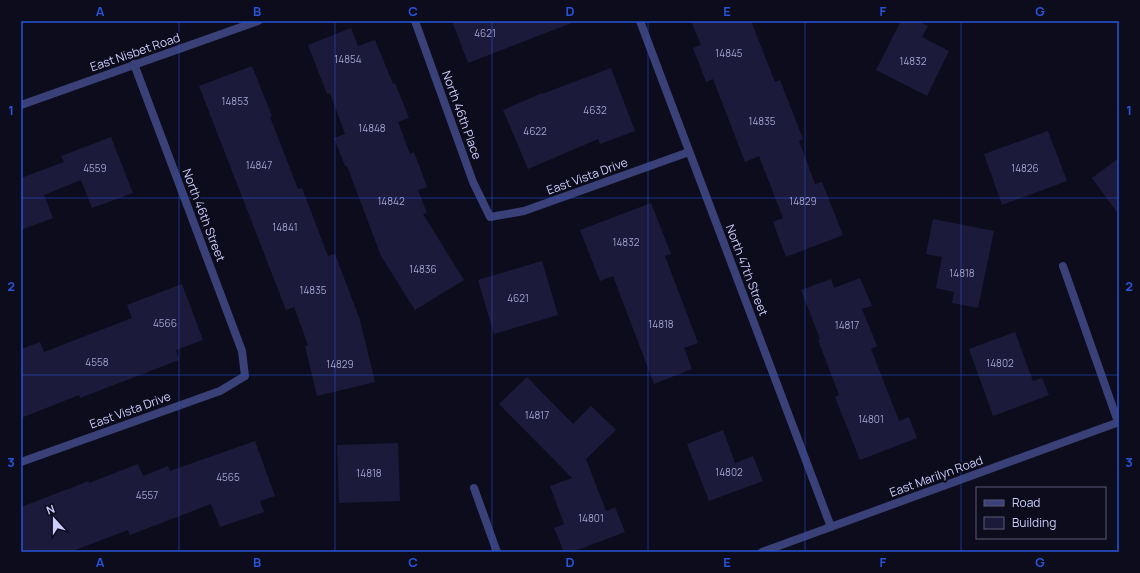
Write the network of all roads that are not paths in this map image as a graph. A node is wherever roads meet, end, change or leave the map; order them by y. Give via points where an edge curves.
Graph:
1 (258, 21) edge
2 (414, 21) edge
3 (640, 21) edge
4 (134, 64) junction
5 (21, 105) edge
6 (689, 152) junction
7 (490, 217) joint
8 (1063, 266) dead end
9 (245, 376) joint
10 (1119, 422) edge
11 (21, 462) edge
12 (474, 488) dead end
13 (831, 527) junction
14 (497, 552) edge
15 (762, 552) edge

1 - 4 street, East Nisbet Road
2 - 7 street, North 46th Place via 473,182
3 - 6 street, North 47th Street
4 - 5 street, East Nisbet Road
4 - 9 street, North 46th Street via 242,351
6 - 7 street, East Vista Drive via 524,211
6 - 13 street, North 47th Street
8 - 10 street
9 - 11 street, East Vista Drive via 220,391
10 - 13 street, East Marilyn Road
12 - 14 street
13 - 15 street, East Marilyn Road

